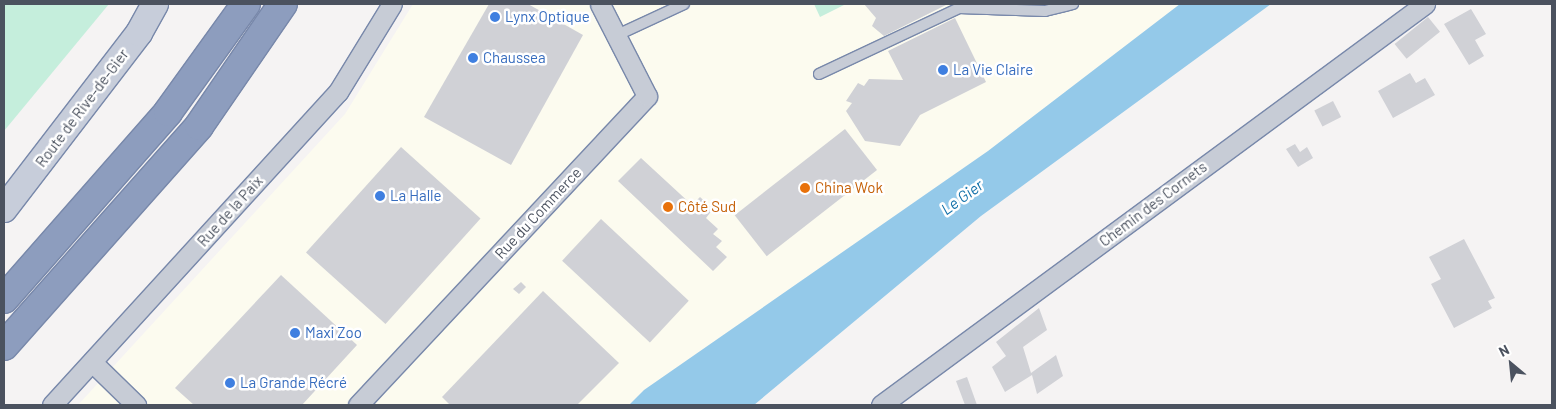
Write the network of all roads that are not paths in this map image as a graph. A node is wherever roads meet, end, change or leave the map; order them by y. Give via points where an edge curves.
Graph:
1 (155, 4) edge
2 (246, 4) edge
3 (283, 4) edge
4 (392, 4) edge
5 (600, 4) edge
6 (684, 4) edge
7 (1073, 4) edge
8 (1425, 4) edge
9 (615, 36) junction
10 (819, 74) dead end
11 (4, 209) edge
12 (4, 299) edge
13 (4, 346) edge
14 (92, 362) junction
15 (52, 405) edge
16 (136, 405) edge
17 (358, 405) edge
18 (881, 405) edge

1 - 11 main road, Route de Rive-de-Gier via 139,33
2 - 12 highway via 168,112
3 - 13 highway via 199,126
4 - 14 street, Rue de la Paix via 338,92
5 - 9 street, Rue du Commerce
6 - 9 lane
7 - 10 lane via 1045,11 960,8
8 - 18 street, Chemin des Cornets
9 - 17 street, Rue du Commerce via 647,96
14 - 15 street, Rue de la Paix
14 - 16 street

